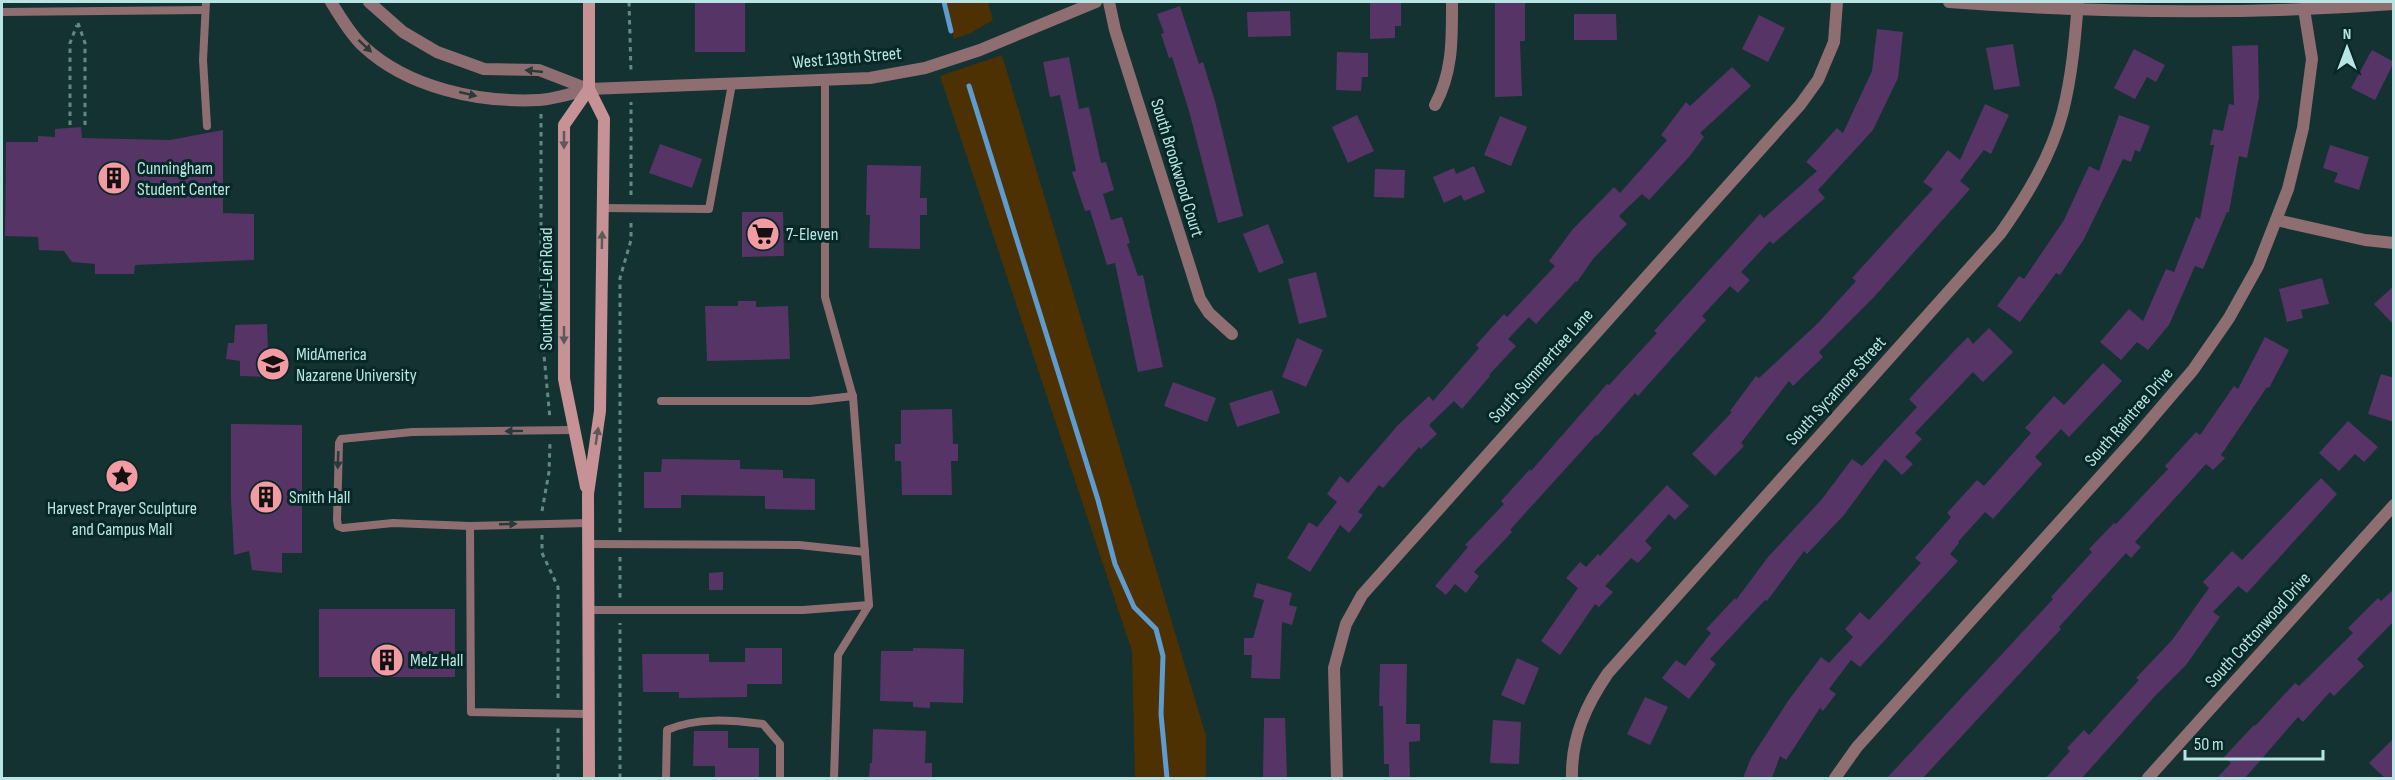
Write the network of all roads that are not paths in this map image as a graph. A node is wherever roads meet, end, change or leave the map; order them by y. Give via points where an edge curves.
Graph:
1 (330, 2) edge
2 (369, 2) edge
3 (589, 2) edge
4 (1096, 2) edge
5 (1109, 2) edge
6 (1452, 2) edge
7 (1837, 2) edge
8 (1949, 2) edge
9 (2394, 4) edge
10 (2078, 5) edge
11 (115, 6) edge
12 (206, 6) edge
13 (2304, 9) junction
14 (2, 12) edge
15 (825, 80) junction
16 (732, 84) junction
17 (589, 89) junction
18 (1435, 105) dead end
19 (207, 126) dead end
20 (603, 208) junction
21 (2277, 220) junction
22 (2394, 243) edge
23 (1232, 334) dead end
24 (853, 396) junction
25 (661, 401) dead end
26 (573, 430) junction
27 (588, 494) junction
28 (2394, 505) edge
29 (588, 523) junction
30 (470, 526) junction
31 (588, 544) junction
32 (865, 552) junction
33 (869, 605) junction
34 (588, 610) junction
35 (589, 714) junction
36 (589, 778) edge
37 (666, 778) edge
38 (780, 778) edge
39 (834, 778) edge
40 (1337, 778) edge
41 (1572, 778) edge
42 (1835, 778) edge
43 (2148, 778) edge

1 -> 17 street via 362,45 394,70 434,86 491,99 541,100
17 -> 2 street via 539,70 484,69 437,52 403,32
3 - 17 main road, South Mur-Len Road
4 - 15 street, West 139th Street via 980,50 925,68 870,78
5 - 23 street, South Brookwood Court via 1197,291 1209,314
6 - 18 street via 1450,67
7 - 40 street, South Summertree Lane via 1834,42 1818,80 1800,105 1362,595 1346,624 1334,668
8 - 10 street
9 - 13 street
10 - 13 street via 2184,11
10 - 41 street, South Sycamore Street via 2071,74 2062,114 2025,198 2000,234 1608,673 1582,718
11 - 12 lane
11 - 14 lane
12 - 19 lane via 203,60
13 - 21 street, South Raintree Drive via 2312,59 2303,128 2289,189
15 - 16 street, West 139th Street
15 - 24 lane via 825,297
16 - 17 street, West 139th Street
16 - 20 lane via 710,209
17 - 20 main road, South Mur-Len Road via 604,119
17 -> 26 main road, South Mur-Len Road via 564,125 564,379
27 -> 20 main road, South Mur-Len Road via 600,411
21 - 22 street
21 - 42 street, South Raintree Drive via 2258,266 2229,318 2193,370 1857,747
24 - 25 lane via 810,401
24 - 32 lane
26 - 27 main road, South Mur-Len Road
26 -> 30 lane via 412,432 341,439 338,526
27 - 29 main road, South Mur-Len Road
28 - 43 street, South Cottonwood Drive
30 -> 29 lane
29 - 31 main road, South Mur-Len Road
30 - 35 lane via 471,712
31 - 32 lane via 799,545
31 - 34 main road, South Mur-Len Road
32 - 33 lane
33 - 34 lane via 803,610
33 - 39 lane via 838,655
34 - 35 main road, South Mur-Len Road
35 - 36 main road, South Mur-Len Road
37 - 38 lane via 667,730 682,724 733,720 763,724 780,744

